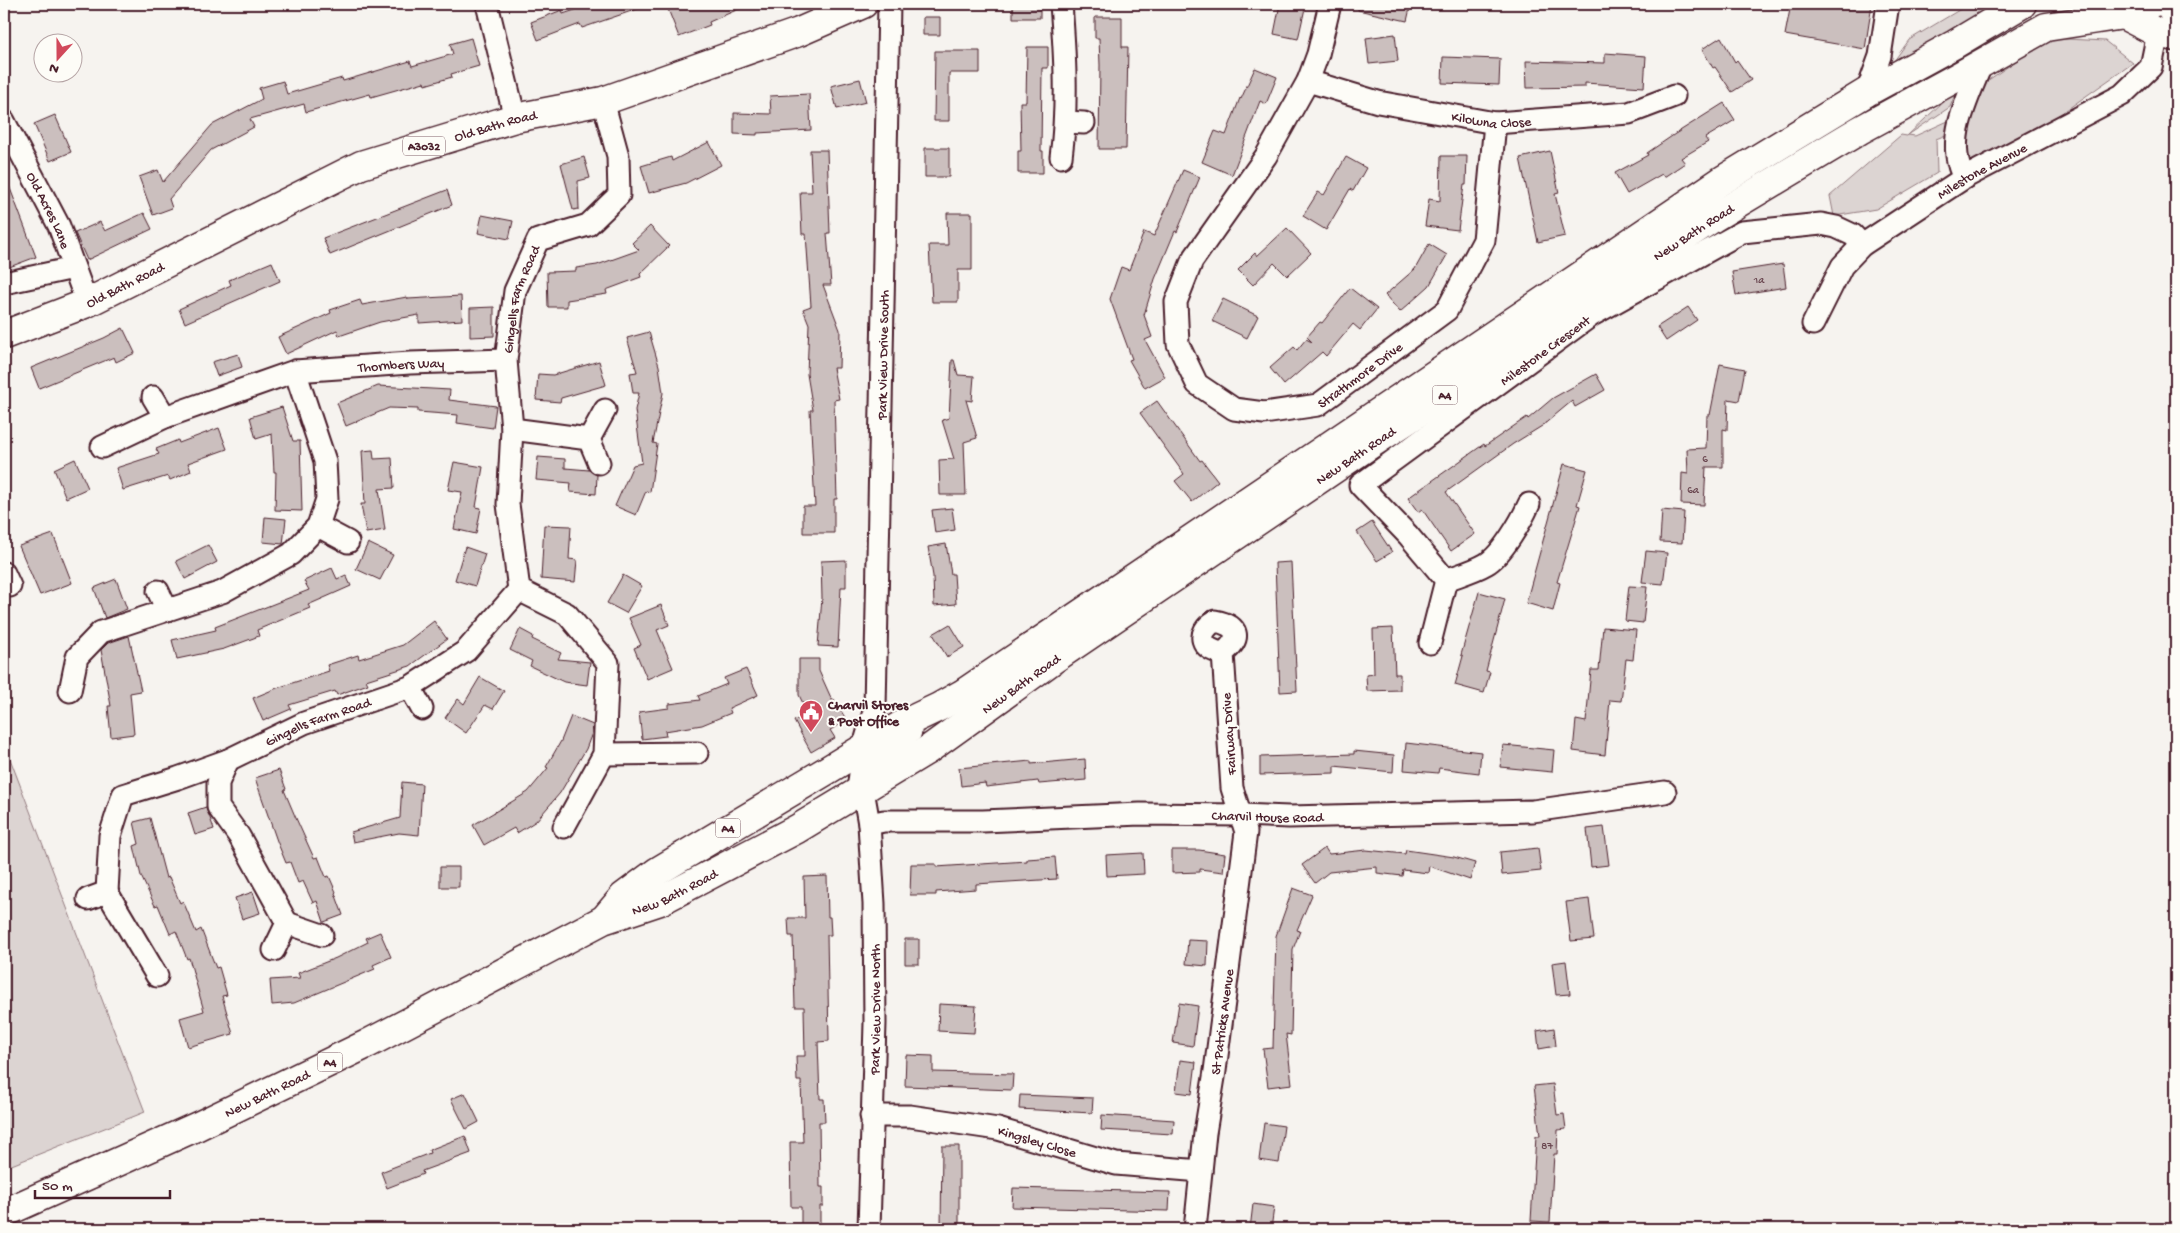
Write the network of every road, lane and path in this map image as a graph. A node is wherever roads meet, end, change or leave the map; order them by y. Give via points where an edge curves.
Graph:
1 (487, 4) edge
2 (863, 4) edge
3 (889, 4) edge
4 (1061, 4) edge
5 (1330, 4) edge
6 (1888, 4) edge
7 (2022, 4) edge
8 (2087, 4) edge
9 (2150, 4) edge
10 (2167, 4) edge
11 (2120, 15) junction
12 (2170, 28) edge
13 (1982, 63) junction
14 (1308, 80) junction
15 (1867, 92) junction
16 (1674, 96) dead end
17 (603, 101) junction
18 (515, 118) junction
19 (4, 121) edge
20 (1495, 123) junction
21 (1061, 157) dead end
22 (1964, 178) junction
23 (1862, 245) junction
24 (74, 268) junction
25 (4, 283) edge
26 (87, 303) junction
27 (1814, 324) dead end
28 (4, 335) edge
29 (506, 360) junction
30 (295, 371) junction
31 (152, 397) dead end
32 (605, 410) dead end
33 (165, 417) junction
34 (512, 429) junction
35 (589, 439) junction
36 (102, 447) dead end
37 (598, 463) dead end
38 (1529, 504) dead end
39 (318, 526) junction
40 (348, 542) dead end
41 (1446, 580) junction
42 (519, 590) junction
43 (158, 591) dead end
44 (167, 610) junction
45 (1430, 642) dead end
46 (1222, 653) dead end
47 (410, 687) junction
48 (70, 691) dead end
49 (939, 707) junction
50 (875, 708) junction
51 (422, 709) dead end
52 (903, 724) junction
53 (863, 749) junction
54 (697, 753) dead end
55 (604, 754) junction
56 (228, 760) junction
57 (863, 790) junction
58 (1665, 792) dead end
59 (1240, 814) junction
60 (869, 824) junction
61 (564, 827) dead end
62 (603, 920) junction
63 (288, 923) junction
64 (322, 935) dead end
65 (274, 950) dead end
66 (157, 976) dead end
67 (871, 1116) junction
68 (1201, 1171) junction
69 (4, 1213) edge
70 (869, 1229) edge
71 (1195, 1229) edge

1 - 18 street
2 - 17 main road, Old Bath Road / A3032 via 798,32
3 - 50 street, Park View Drive South
4 - 21 street via 1066,76 1075,122
5 - 14 street, Strathmore Drive
6 - 15 street via 1880,56
7 - 15 main road, New Bath Road / A4
8 - 11 main road via 2099,12
9 - 11 main road, A4 via 2136,12
10 - 12 main road
11 - 12 main road
11 - 13 main road, New Bath Road / A4 via 2046,27
12 - 22 street, Milestone Avenue via 2151,67 2122,95
13 - 22 street via 1960,116 1956,150 1958,167
13 - 57 main road, New Bath Road / A4 via 1860,130 1713,218 1379,439 929,749
14 - 20 street, Kilowna Close via 1378,102
14 - 20 street, Strathmore Drive via 1266,156 1192,261 1176,302 1178,344 1197,384 1234,408 1264,413 1318,405 1447,310 1484,240
15 - 49 main road, New Bath Road / A4 via 1721,181
16 - 20 street, Kilowna Close via 1630,113
17 - 18 main road, Old Bath Road / A3032
17 - 29 street, Gingells Farm Road via 618,156 619,195 588,225 538,240 515,291
18 - 26 main road, Old Bath Road / A3032 via 361,166
19 - 24 street, Old Acres Lane via 59,226
22 - 23 street, Milestone Avenue
23 - 27 street, Milestone Avenue via 1842,266
23 - 41 street, Milestone Crescent via 1836,227 1821,224 1742,232 1592,315 1360,485
24 - 25 street
24 - 26 street, Old Acres Lane
26 - 28 main road, Old Bath Road / A3032
29 - 30 street, Thornbers Way
29 - 34 street, Gingells Farm Road
30 - 33 street, Thornbers Way
30 - 39 street via 325,461 327,499
31 - 33 street
32 - 35 street
33 - 36 street, Thornbers Way
34 - 35 street
34 - 42 street, Gingells Farm Road via 508,504
35 - 37 street
38 - 41 street via 1514,532 1488,563
39 - 40 street
39 - 44 street via 291,554 222,592
41 - 45 street
42 - 47 street, Gingells Farm Road via 466,651
42 - 55 street via 567,614 608,663
43 - 44 street
44 - 48 street via 101,632 77,657
46 - 59 street, Fairway Drive via 1232,788
47 - 51 street
47 - 56 street, Gingells Farm Road via 304,722
49 - 52 main road, New Bath Road / A4
49 - 57 street via 890,748 873,769
50 - 52 street via 887,718
50 - 53 street, Park View Drive South
52 - 53 main road, New Bath Road / A4
53 - 57 street, Park View Drive South via 859,782
53 - 62 main road, New Bath Road / A4 via 658,871 623,897
54 - 55 street
55 - 61 street
56 - 63 street via 218,783 218,807 239,836
56 - 66 street, Gingells Farm Road via 123,795 110,836 98,895
57 - 60 street, Park View Drive North
57 - 62 main road, New Bath Road / A4 via 797,829 660,901
58 - 59 street, Charvil House Road via 1533,811 1289,817
59 - 60 street, Charvil House Road via 1140,814
59 - 68 street, St Patricks Avenue via 1246,832
60 - 67 street, Park View Drive North via 874,904 875,1023
62 - 69 main road, New Bath Road / A4 via 367,1044 198,1126
63 - 64 street
63 - 65 street
67 - 68 street, Kingsley Close via 910,1116 998,1129 1116,1164
67 - 70 street, Park View Drive North
68 - 71 street, St Patricks Avenue

